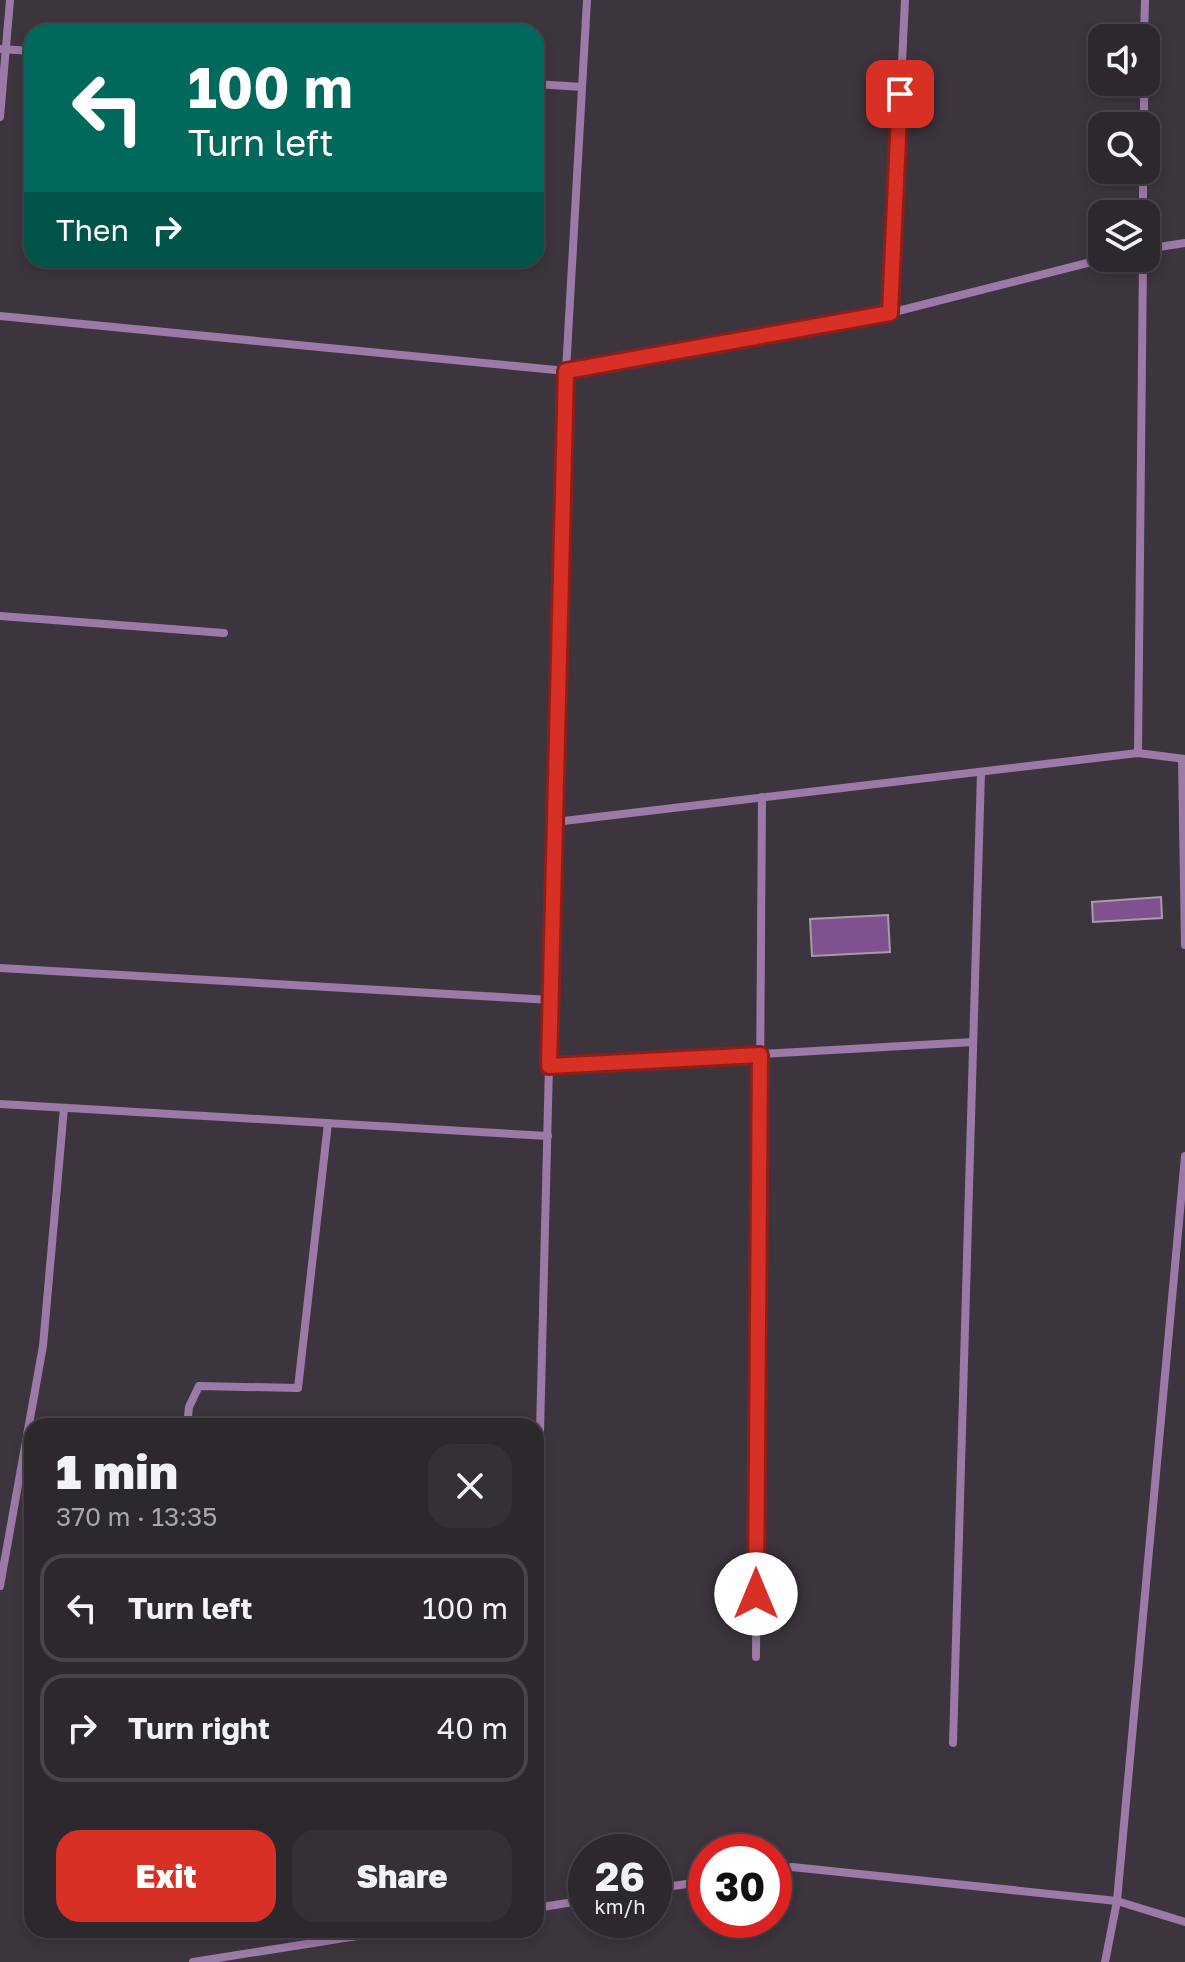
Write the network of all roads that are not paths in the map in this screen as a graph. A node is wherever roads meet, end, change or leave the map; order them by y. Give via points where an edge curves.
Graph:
1 (10, 0) edge
2 (587, 0) edge
3 (905, 0) edge
4 (1145, 0) edge
5 (1144, 24) edge
6 (3, 49) edge
7 (24, 50) edge
8 (544, 85) edge
9 (582, 87) junction
10 (0, 117) edge
11 (1185, 243) edge
12 (1160, 247) edge
13 (1088, 263) edge
14 (1143, 272) edge
15 (890, 313) junction
16 (0, 316) edge
17 (566, 371) junction
18 (0, 616) edge
19 (224, 633) dead end
20 (1138, 753) junction
21 (1184, 759) edge
22 (981, 772) junction
23 (762, 797) junction
24 (555, 822) junction
25 (1185, 945) edge
26 (0, 968) edge
27 (551, 1000) junction
28 (973, 1042) junction
29 (760, 1055) junction
30 (549, 1066) junction
31 (0, 1104) edge
32 (64, 1108) junction
33 (328, 1123) junction
34 (548, 1136) junction
35 (1185, 1156) edge
36 (30, 1418) edge
37 (188, 1418) edge
38 (541, 1418) edge
39 (24, 1452) edge
40 (0, 1586) edge
41 (756, 1657) dead end
42 (953, 1743) dead end
43 (792, 1867) edge
44 (1117, 1901) junction
45 (568, 1903) edge
46 (544, 1907) edge
47 (1185, 1922) edge
48 (344, 1938) edge
49 (193, 1962) edge
50 (1105, 1962) edge

1 - 6 street
2 - 9 street
3 - 15 street
4 - 5 street
6 - 7 street
6 - 10 street
8 - 9 street
9 - 17 street
11 - 12 street
13 - 15 street
14 - 20 street
15 - 17 street
16 - 17 street
17 - 24 street
18 - 19 street
20 - 21 street
20 - 22 street
21 - 25 street
22 - 23 street
22 - 28 street
23 - 24 street
23 - 29 street
24 - 27 street
26 - 27 street
27 - 30 street
28 - 29 street
28 - 42 street
29 - 30 street
29 - 41 street
30 - 34 street
31 - 32 street
32 - 33 street
32 - 36 street via 43,1346
33 - 34 street
33 - 37 street via 298,1388 199,1386
34 - 38 street
35 - 44 street
39 - 40 street
43 - 44 street
44 - 47 street
44 - 50 street
45 - 46 street
48 - 49 street

